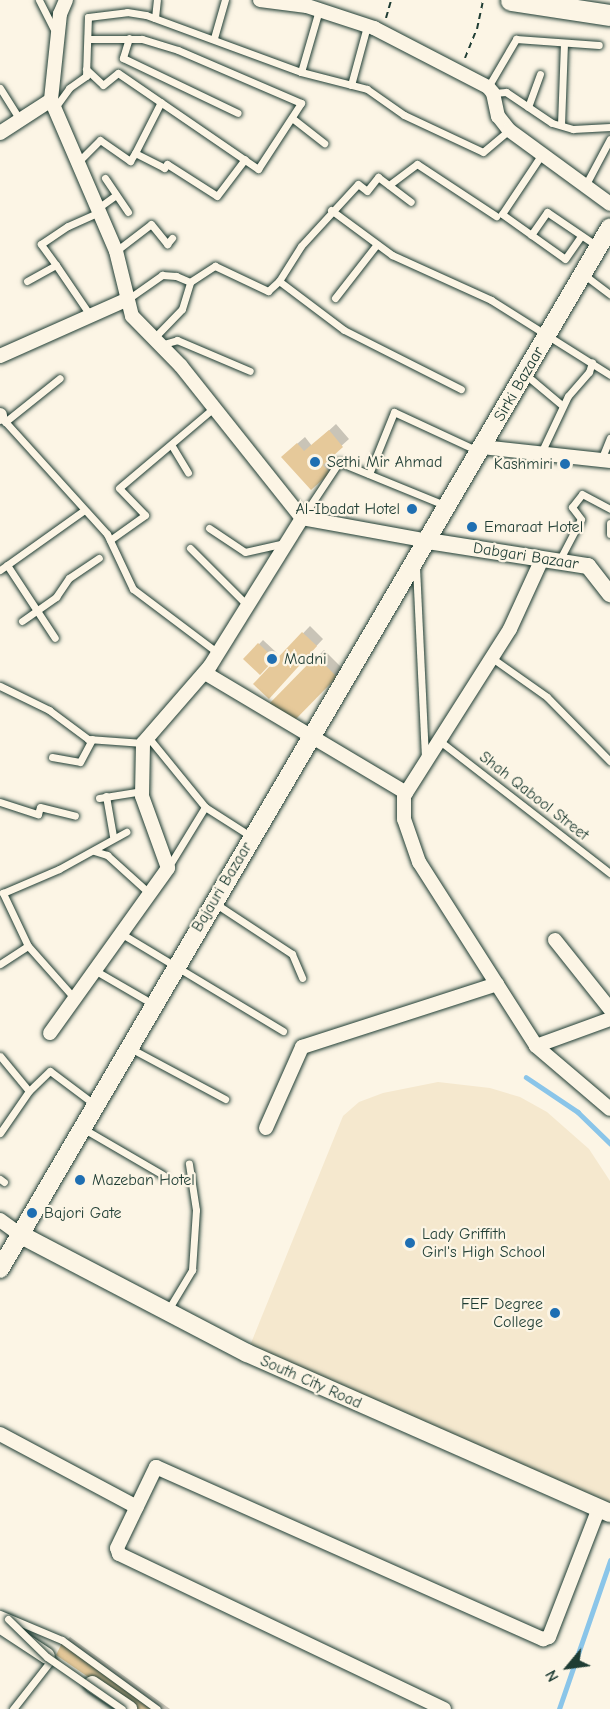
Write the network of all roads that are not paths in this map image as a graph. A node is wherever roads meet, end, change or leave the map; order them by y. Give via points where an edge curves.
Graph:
1 (39, 0) edge
2 (52, 0) edge
3 (66, 0) edge
4 (157, 0) edge
5 (225, 0) edge
6 (260, 0) edge
7 (511, 0) edge
8 (319, 10) junction
9 (60, 14) junction
10 (610, 15) edge
11 (155, 18) junction
12 (367, 26) junction
13 (58, 37) junction
14 (129, 38) junction
15 (214, 38) junction
16 (88, 39) junction
17 (564, 42) junction
18 (599, 45) dead end
19 (86, 69) junction
20 (301, 72) junction
21 (540, 74) dead end
22 (351, 86) junction
23 (0, 88) edge
24 (490, 90) junction
25 (161, 102) junction
26 (53, 104) junction
27 (528, 107) junction
28 (238, 113) dead end
29 (292, 118) junction
30 (20, 120) junction
31 (561, 125) junction
32 (610, 127) edge
33 (509, 130) junction
34 (0, 133) edge
35 (610, 140) edge
36 (324, 143) dead end
37 (135, 153) junction
38 (542, 154) junction
39 (245, 159) junction
40 (78, 162) junction
41 (105, 178) dead end
42 (389, 185) junction
43 (585, 186) junction
44 (116, 195) junction
45 (411, 202) dead end
46 (610, 204) edge
47 (98, 210) junction
48 (331, 210) junction
49 (128, 212) dead end
50 (496, 216) dead end
51 (610, 227) edge
52 (531, 235) junction
53 (581, 236) junction
54 (172, 238) dead end
55 (377, 244) junction
56 (598, 247) junction
57 (116, 251) junction
58 (56, 265) junction
59 (583, 274) junction
60 (279, 280) junction
61 (27, 281) dead end
62 (190, 282) junction
63 (610, 294) edge
64 (335, 298) dead end
65 (126, 300) junction
66 (90, 315) junction
67 (547, 336) junction
68 (157, 342) junction
69 (0, 356) edge
70 (592, 362) junction
71 (250, 371) dead end
72 (525, 374) junction
73 (610, 375) edge
74 (60, 378) dead end
75 (461, 389) dead end
76 (563, 406) junction
77 (215, 407) junction
78 (2, 418) edge
79 (610, 438) edge
80 (172, 446) junction
81 (481, 449) junction
82 (541, 453) junction
83 (605, 460) edge
84 (188, 473) dead end
85 (369, 474) junction
86 (448, 506) junction
87 (610, 509) edge
88 (83, 511) junction
89 (302, 518) junction
90 (610, 523) edge
91 (209, 528) dead end
92 (610, 534) edge
93 (110, 540) junction
94 (428, 541) junction
95 (285, 543) junction
96 (190, 548) dead end
97 (99, 558) dead end
98 (542, 559) junction
99 (416, 561) junction
100 (560, 561) junction
101 (3, 567) edge
102 (610, 594) edge
103 (247, 605) junction
104 (37, 610) junction
105 (22, 621) dead end
106 (55, 638) dead end
107 (218, 653) junction
108 (492, 658) junction
109 (205, 673) junction
110 (0, 686) edge
111 (310, 738) junction
112 (92, 739) junction
113 (146, 740) junction
114 (441, 742) junction
115 (52, 757) dead end
116 (610, 761) edge
117 (425, 766) junction
118 (142, 791) junction
119 (406, 793) junction
120 (0, 802) edge
121 (204, 807) junction
122 (75, 816) dead end
123 (126, 832) dead end
124 (112, 836) junction
125 (252, 837) junction
126 (94, 851) junction
127 (168, 868) junction
128 (610, 873) edge
129 (150, 894) junction
130 (213, 902) junction
131 (122, 934) junction
132 (555, 940) dead end
133 (28, 946) junction
134 (0, 964) edge
135 (175, 967) junction
136 (96, 971) junction
137 (302, 978) dead end
138 (497, 984) junction
139 (76, 1000) junction
140 (153, 1004) junction
141 (609, 1018) edge
142 (283, 1031) dead end
143 (50, 1033) dead end
144 (536, 1046) junction
145 (127, 1047) junction
146 (0, 1056) edge
147 (29, 1090) junction
148 (225, 1099) dead end
149 (94, 1104) junction
150 (610, 1109) edge
151 (81, 1127) junction
152 (266, 1128) dead end
153 (0, 1133) edge
154 (189, 1164) dead end
155 (163, 1175) dead end
156 (0, 1220) edge
157 (21, 1235) junction
158 (0, 1269) edge
159 (167, 1312) junction
160 (0, 1434) edge
161 (137, 1507) junction
162 (604, 1511) edge
163 (0, 1614) edge
164 (4, 1622) edge
165 (52, 1659) junction
166 (13, 1709) edge
167 (122, 1709) edge
168 (129, 1709) edge
169 (157, 1709) edge
170 (444, 1709) edge

1 - 13 lane
2 - 9 street
3 - 9 street
4 - 11 lane
5 - 15 lane
6 - 8 street
7 - 10 main road
8 - 12 street
8 - 20 lane
9 - 13 street
11 - 15 lane
11 - 16 lane via 126,12 88,17
12 - 22 lane
12 - 24 street
13 - 26 street
14 - 16 lane
14 - 28 lane via 123,58
14 - 29 lane via 178,50 301,103
15 - 20 lane
16 - 19 lane
17 - 18 lane
17 - 24 lane via 516,39
17 - 31 lane
19 - 25 lane via 103,85 118,73
19 - 26 lane via 84,80
20 - 22 lane
21 - 27 lane
22 - 33 lane via 367,89 404,115 483,152
23 - 30 lane
24 - 27 lane via 506,92
24 - 33 street via 498,116
25 - 37 lane
25 - 39 lane
26 - 30 street
26 - 40 street
27 - 31 lane
29 - 36 lane
29 - 39 lane via 258,169
30 - 34 street
31 - 32 lane via 573,129
33 - 38 street
35 - 43 lane
37 - 39 lane via 164,168 167,164 217,196
37 - 40 lane via 130,161 100,140
38 - 43 street
38 - 52 lane via 502,214
40 - 47 street
41 - 44 lane
42 - 45 lane
42 - 48 lane via 378,177 367,191 358,184
42 - 50 lane via 417,164
43 - 46 street
44 - 47 lane
44 - 49 lane
47 - 57 street
47 - 58 lane via 41,244
48 - 55 lane
48 - 60 lane
51 - 56 main road, Sirki Bazaar
52 - 53 lane via 565,259
52 - 53 lane via 547,212
53 - 56 lane
54 - 57 lane via 168,244 151,224
55 - 64 lane
55 - 67 lane via 392,255 491,300
56 - 59 main road, Sirki Bazaar
57 - 65 street
58 - 61 lane
58 - 66 lane
59 - 63 lane
59 - 67 main road, Sirki Bazaar
60 - 62 lane via 267,291 215,266
60 - 75 lane via 344,330
62 - 65 lane via 162,275
62 - 68 lane via 182,309
65 - 66 street
65 - 68 street via 132,316
66 - 69 street
67 - 70 lane
67 - 72 main road, Sirki Bazaar
68 - 71 lane via 177,340
68 - 77 street
70 - 73 lane
70 - 76 lane
72 - 76 lane
72 - 81 main road, Sirki Bazaar
74 - 78 lane
76 - 82 lane
77 - 80 lane
77 - 89 street
78 - 88 lane
79 - 83 lane
80 - 84 lane
80 - 93 lane via 119,488 145,515
81 - 82 street
81 - 85 lane via 394,412
81 - 86 main road, Sirki Bazaar
82 - 83 street
85 - 86 lane
85 - 89 lane via 339,462
86 - 94 main road, Sirki Bazaar
87 - 100 lane via 582,494 572,507 581,519
88 - 93 lane
88 - 101 lane
89 - 94 street
89 - 95 street
90 - 92 lane
91 - 95 lane via 245,552
93 - 107 lane via 132,589
94 - 98 street, Dabgari Bazaar
94 - 99 main road, Bajauri Bazaar
95 - 103 street
96 - 103 lane
97 - 104 lane via 69,578 56,597
98 - 100 street, Dabgari Bazaar
98 - 108 street
99 - 111 main road, Bajauri Bazaar
99 - 117 lane
100 - 102 street, Dabgari Bazaar via 588,566
101 - 104 lane
103 - 107 street
104 - 105 lane
104 - 106 lane
107 - 109 street
108 - 114 street
108 - 116 lane via 547,697
109 - 111 street
109 - 113 street
110 - 112 lane via 49,710
111 - 119 street
111 - 125 main road, Bajauri Bazaar
112 - 113 lane
112 - 115 lane via 80,762
113 - 118 street
113 - 121 lane
114 - 117 street
114 - 128 lane, Shah Qabool Street
117 - 119 street
118 - 124 lane via 103,797
118 - 127 street
119 - 138 street via 404,819 419,862
120 - 122 lane via 38,814 40,807
121 - 125 lane
121 - 127 lane
123 - 124 lane
124 - 126 lane
125 - 130 main road, Bajauri Bazaar
126 - 129 lane via 107,855
126 - 133 lane via 3,893
127 - 129 street
129 - 131 street
130 - 135 main road, Bajauri Bazaar
130 - 137 lane via 292,954
131 - 135 lane
131 - 136 street
132 - 141 street
133 - 134 lane
133 - 139 lane
135 - 140 main road, Bajauri Bazaar
135 - 142 lane
136 - 139 street
136 - 140 lane
138 - 144 street
138 - 152 street via 309,1043 297,1053
139 - 143 street
140 - 145 main road, Bajauri Bazaar
141 - 144 street
144 - 150 street
145 - 148 lane
145 - 149 main road, Bajauri Bazaar
146 - 147 lane
147 - 149 lane via 50,1071
147 - 153 lane
149 - 151 main road, Bajauri Bazaar
151 - 155 lane
151 - 157 main road, Bajauri Bazaar
154 - 159 lane via 195,1210 192,1270
156 - 157 street
157 - 158 main road, Bajauri Bazaar
157 - 159 main road, South City Road
159 - 162 main road, South City Road via 247,1353
160 - 161 street
161 - 162 street via 158,1467 543,1639 549,1637
161 - 170 street via 117,1548 119,1554
163 - 164 lane
164 - 165 street
164 - 167 lane, bridge
164 - 169 lane via 62,1640
165 - 166 lane
165 - 168 street

